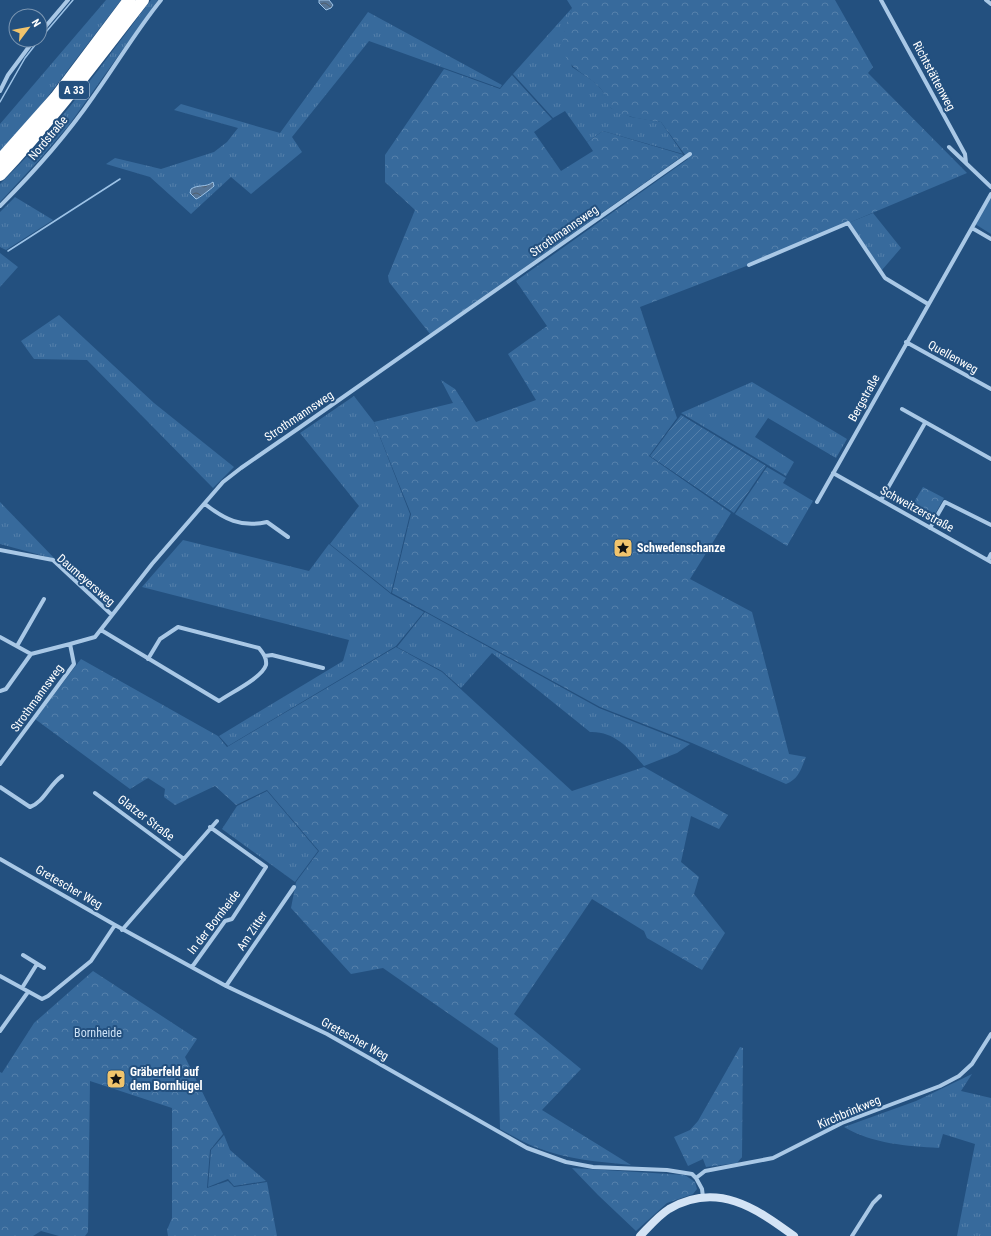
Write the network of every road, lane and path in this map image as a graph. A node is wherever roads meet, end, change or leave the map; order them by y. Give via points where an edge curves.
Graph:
1 (68, 0) edge
2 (129, 0) edge
3 (143, 0) edge
4 (161, 0) edge
5 (881, 0) edge
6 (986, 0) edge
7 (991, 4) edge
8 (48, 24) edge
9 (28, 48) edge
10 (0, 91) edge
11 (949, 147) dead end
12 (690, 154) dead end
13 (0, 160) edge
14 (966, 163) junction
15 (0, 175) edge
16 (991, 187) edge
17 (991, 194) edge
18 (0, 206) edge
19 (972, 228) junction
20 (991, 239) edge
21 (749, 265) dead end
22 (928, 304) junction
23 (906, 342) junction
24 (991, 389) edge
25 (902, 409) dead end
26 (925, 423) junction
27 (991, 459) edge
28 (833, 473) junction
29 (881, 500) junction
30 (817, 502) dead end
31 (205, 504) junction
32 (991, 525) edge
33 (930, 528) junction
34 (288, 537) dead end
35 (0, 550) edge
36 (991, 554) edge
37 (989, 561) edge
38 (44, 599) dead end
39 (112, 616) junction
40 (101, 630) junction
41 (0, 637) edge
42 (70, 644) junction
43 (17, 646) junction
44 (31, 654) junction
45 (265, 656) junction
46 (148, 659) junction
47 (323, 668) dead end
48 (0, 691) edge
49 (0, 764) edge
50 (62, 776) dead end
51 (0, 787) edge
52 (96, 793) dead end
53 (217, 821) dead end
54 (210, 827) junction
55 (0, 859) edge
56 (184, 859) junction
57 (294, 887) dead end
58 (115, 925) junction
59 (122, 930) junction
60 (22, 955) dead end
61 (37, 964) junction
62 (192, 967) junction
63 (44, 968) dead end
64 (0, 976) edge
65 (226, 986) junction
66 (22, 988) junction
67 (28, 992) junction
68 (0, 1031) edge
69 (991, 1034) edge
70 (696, 1178) junction
71 (880, 1196) dead end
72 (702, 1198) junction
73 (640, 1236) edge
74 (794, 1236) edge
75 (852, 1236) edge

1 - 8 street
2 - 13 highway, A 33 via 56,97
3 - 15 highway, A 33 via 64,102
4 - 18 street, Nordstraße via 70,127
5 - 14 street, Richtstättenweg via 965,154
6 - 7 street
9 - 10 street via 8,75
11 - 14 street, Richtstättenweg
12 - 31 street, Strothmannsweg via 241,468 223,482
14 - 16 street, Richtstättenweg
17 - 19 street, Bergstraße
19 - 20 street
19 - 22 street, Bergstraße
21 - 22 street via 848,223 885,278
22 - 23 street, Bergstraße
23 - 24 street, Quellenweg
23 - 28 street, Bergstraße
25 - 26 street
26 - 27 street
26 - 29 street
28 - 29 street, Schweitzerstraße
28 - 30 street, Bergstraße
29 - 33 street, Schweitzerstraße
31 - 34 street via 223,518 250,524 267,522
31 - 39 street, Strothmannsweg via 152,564
32 - 33 street via 945,502
33 - 37 street, Schweitzerstraße
35 - 39 street, Daumeyersweg via 53,560
36 - 37 street
38 - 43 street
39 - 40 street, Strothmannsweg
40 - 42 street, Strothmannsweg via 95,637
40 - 46 street
41 - 43 street
42 - 44 street
42 - 49 street, Strothmannsweg via 74,664
43 - 44 street
44 - 48 street via 6,689
45 - 46 street via 259,648 178,627 160,639
45 - 46 street via 266,665 261,674 219,701
45 - 47 street via 272,655
50 - 51 street via 55,781 38,804 30,808
52 - 56 street, Glatzer Straße
53 - 54 street
54 - 56 street
54 - 62 street, In der Bornheide via 266,867 232,919 225,921
55 - 58 street, Gretescher Weg
56 - 59 street
57 - 65 street, Am Zitter
58 - 59 street, Gretescher Weg
58 - 67 street via 91,961 48,996 42,999
59 - 62 street, Gretescher Weg
60 - 61 street
61 - 63 street
61 - 66 street
62 - 65 street, Gretescher Weg
64 - 66 street
65 - 70 street, Gretescher Weg via 327,1034 511,1140 542,1154 593,1167 667,1170 692,1174
66 - 67 street
67 - 68 street
69 - 70 street, Kirchbrinkweg via 972,1064 959,1076 940,1086 842,1123 773,1158 705,1171
70 - 72 street via 702,1189
71 - 75 street
72 - 73 street via 669,1209
72 - 74 street via 722,1198 750,1206

